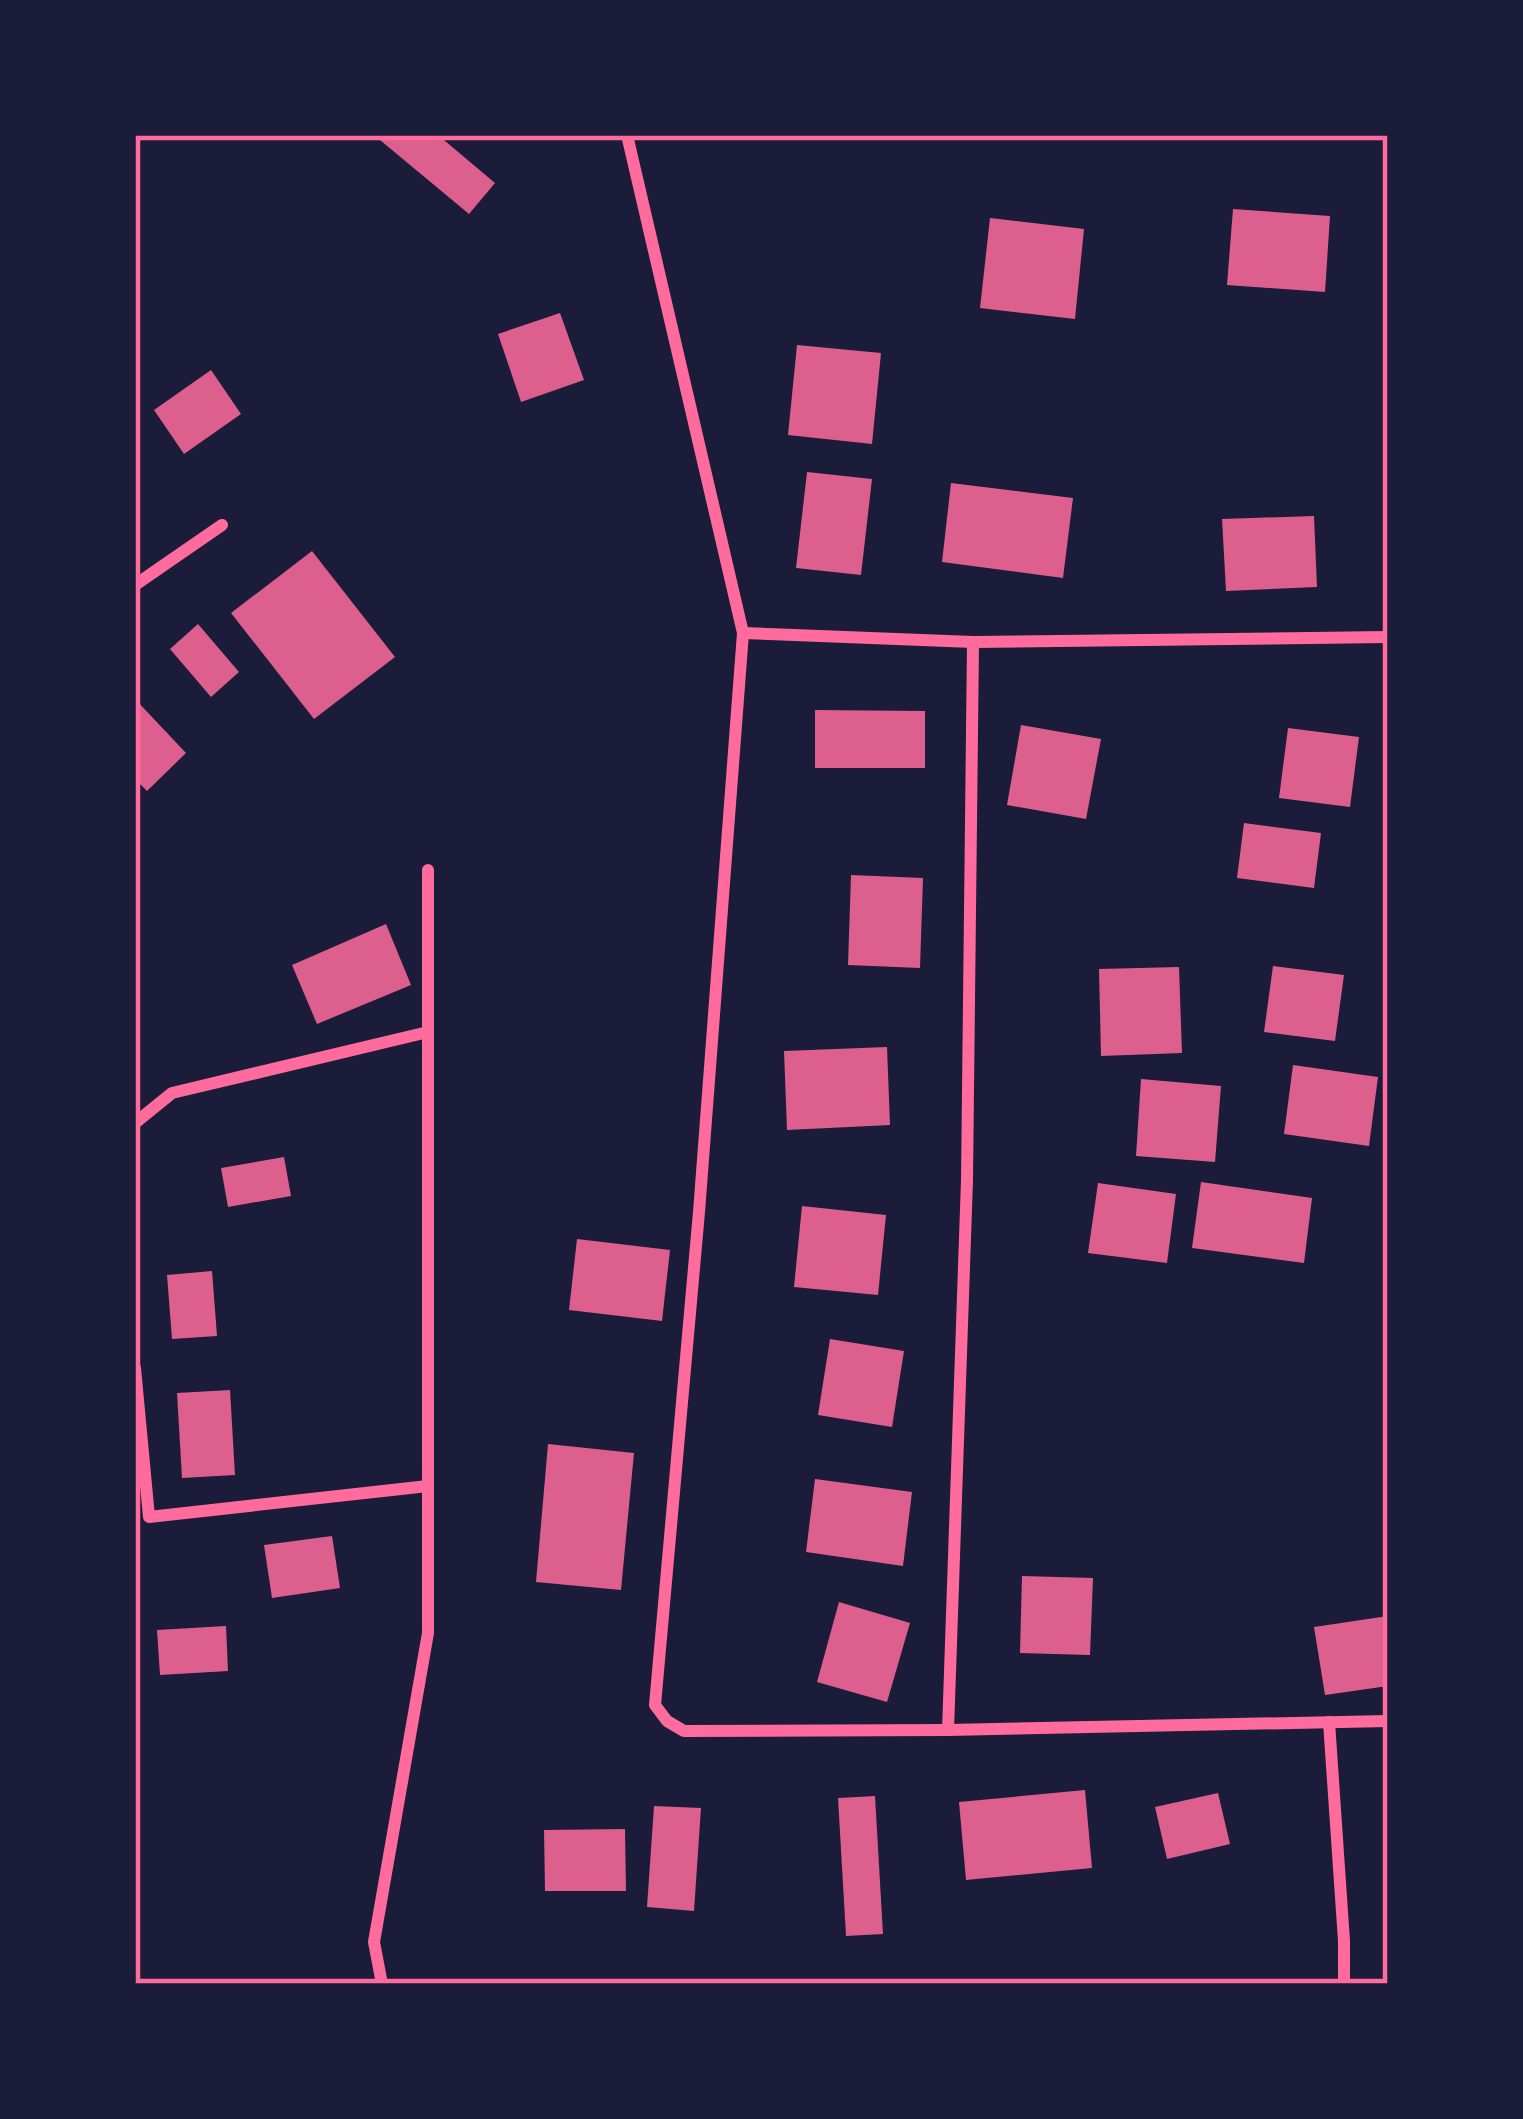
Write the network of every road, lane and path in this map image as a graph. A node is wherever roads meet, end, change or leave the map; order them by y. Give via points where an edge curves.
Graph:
1 (627, 135) edge
2 (221, 526) dead end
3 (135, 585) edge
4 (742, 633) junction
5 (1388, 637) edge
6 (973, 642) junction
7 (428, 870) dead end
8 (428, 1032) junction
9 (135, 1123) edge
10 (135, 1367) edge
11 (428, 1486) junction
12 (1388, 1721) edge
13 (1329, 1722) junction
14 (948, 1730) junction
15 (382, 1984) edge
16 (1343, 1984) edge

1 - 4 street
2 - 3 street
4 - 6 street
4 - 14 street via 656,1705 684,1731
5 - 6 street
6 - 14 street via 967,1180
7 - 8 street
8 - 9 street via 172,1093
8 - 11 street
10 - 11 street via 149,1517
11 - 15 street via 428,1633 374,1942
12 - 13 street
13 - 14 street
13 - 16 street

